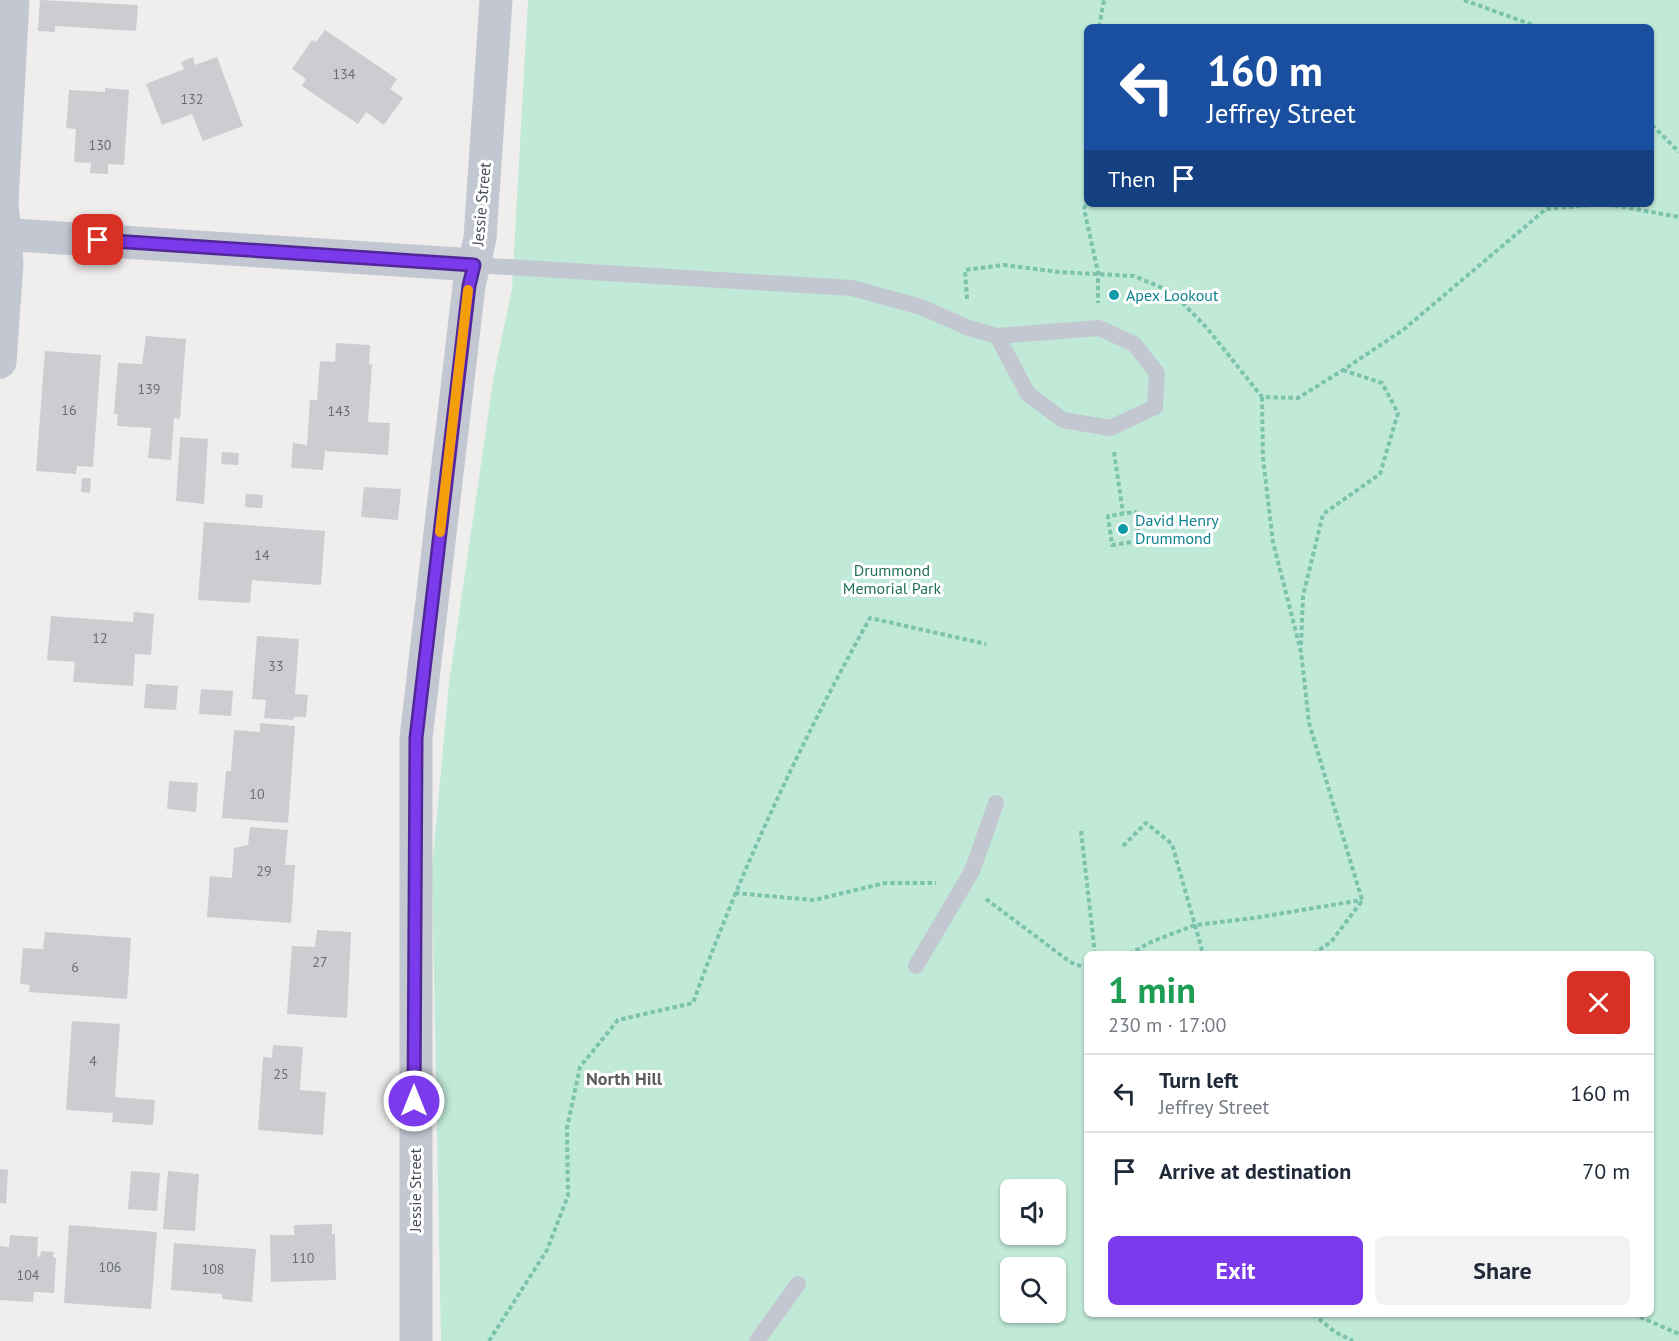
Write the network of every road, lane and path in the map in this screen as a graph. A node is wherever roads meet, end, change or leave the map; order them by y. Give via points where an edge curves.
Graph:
1 (13, 0) edge
2 (496, 0) edge
3 (1104, 0) edge
4 (1464, 0) edge
5 (1100, 24) edge
6 (1530, 24) edge
7 (1654, 127) edge
8 (1679, 152) edge
9 (1085, 207) edge
10 (1568, 207) edge
11 (1624, 207) edge
12 (1679, 217) edge
13 (2, 234) edge
14 (474, 265) junction
15 (1098, 272) junction
16 (1097, 297) dead end
17 (967, 306) dead end
18 (997, 336) junction
19 (0, 362) edge
20 (1343, 370) junction
21 (1262, 398) junction
22 (1116, 463) dead end
23 (1123, 513) junction
24 (986, 644) dead end
25 (1301, 652) junction
26 (996, 802) dead end
27 (1081, 831) dead end
28 (1123, 846) dead end
29 (965, 882) junction
30 (735, 893) junction
31 (1362, 900) junction
32 (1195, 925) junction
33 (1095, 951) edge
34 (1135, 951) edge
35 (1204, 951) edge
36 (1318, 951) edge
37 (916, 966) dead end
38 (1084, 967) edge
39 (798, 1284) dead end
40 (1317, 1317) edge
41 (1640, 1317) edge
42 (1679, 1334) edge
43 (416, 1341) edge
44 (489, 1341) edge
45 (758, 1341) edge
46 (1353, 1341) edge

1 - 13 street
2 - 14 street, Jessie Street via 480,238
3 - 5 path
4 - 6 path
7 - 8 path
9 - 15 path
10 - 20 path via 1546,209 1403,330
11 - 12 path
13 - 14 street
13 - 19 street via 7,263
14 - 18 lane via 852,288 921,307
14 - 43 street, Jessie Street via 416,738
15 - 16 path
15 - 17 path via 1004,265 965,270
15 - 21 path via 1134,276 1172,292 1207,328
18 - 18 lane via 1099,328 1134,344 1157,373 1155,407 1110,428 1063,420 1028,394
20 - 21 path via 1298,398
20 - 25 path via 1382,383 1398,413 1380,474 1323,514 1303,596
21 - 25 path via 1263,458 1273,542
22 - 23 path
23 - 23 path via 1108,516 1112,545 1139,541 1135,512
24 - 30 path via 870,618 834,682
25 - 31 path via 1309,723
26 - 29 lane
27 - 33 path
28 - 32 path via 1146,823 1172,844
29 - 30 path via 885,883 814,900
29 - 37 lane
29 - 38 path via 1070,962
30 - 44 path via 693,1003 618,1020 580,1067 567,1128 568,1196 547,1250
31 - 32 path
31 - 36 path via 1331,942
32 - 34 path
32 - 35 path
39 - 45 lane
40 - 46 path
41 - 42 path

